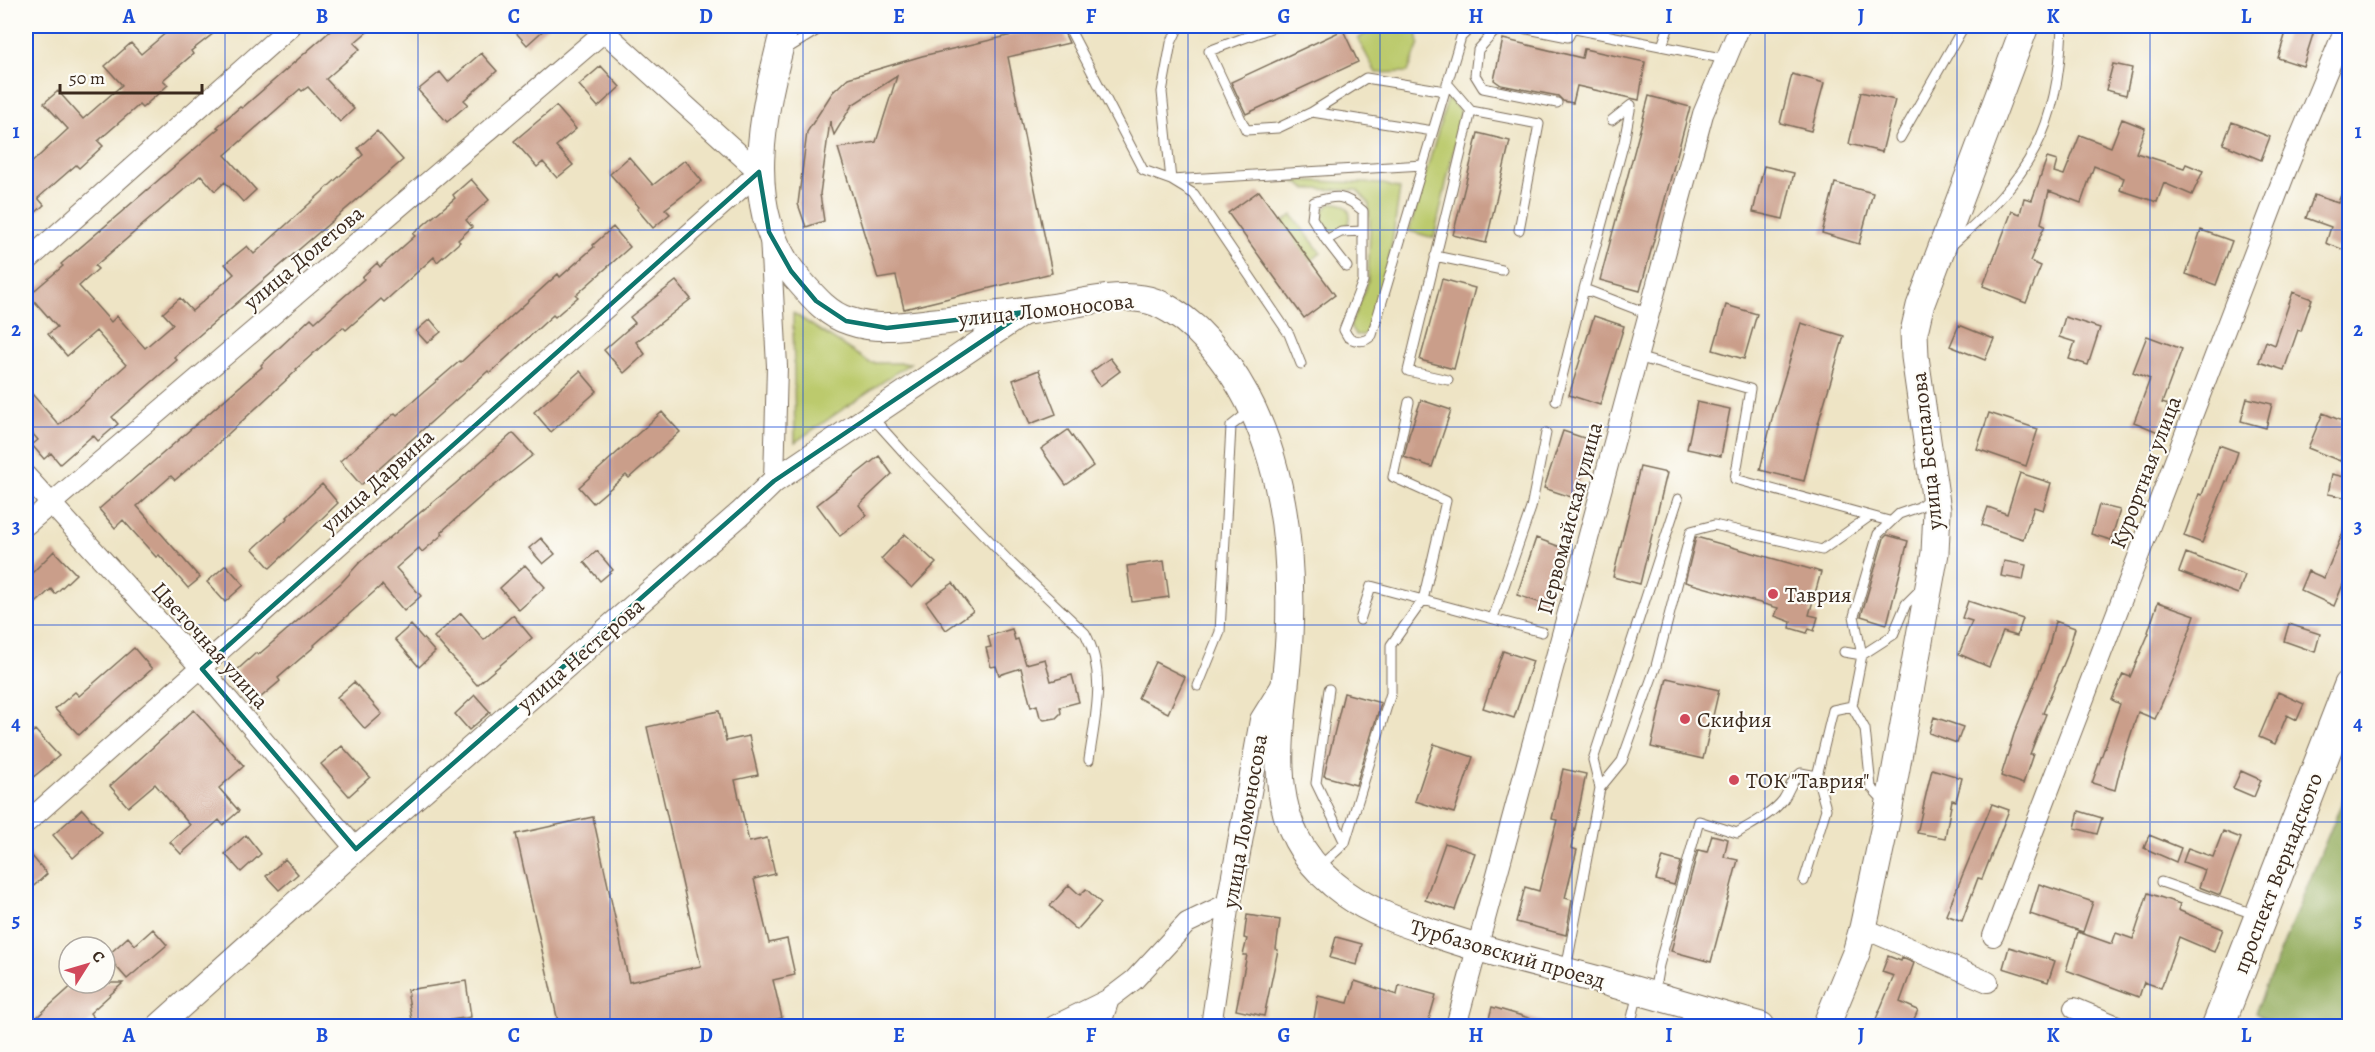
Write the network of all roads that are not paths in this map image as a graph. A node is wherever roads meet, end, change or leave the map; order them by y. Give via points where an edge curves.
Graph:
1 (291, 26) edge
2 (784, 26) edge
3 (824, 26) edge
4 (1068, 26) edge
5 (1179, 26) edge
6 (1276, 26) edge
7 (1473, 26) edge
8 (1560, 26) edge
9 (1669, 26) edge
10 (1740, 26) edge
11 (1964, 26) edge
12 (2025, 26) edge
13 (2062, 26) edge
14 (2346, 26) edge
15 (605, 28) edge
16 (1574, 28) junction
17 (1662, 46) junction
18 (777, 54) junction
19 (1725, 59) junction
20 (1446, 87) junction
21 (1557, 103) dead end
22 (1471, 111) junction
23 (1312, 112) junction
24 (1612, 120) dead end
25 (1433, 131) junction
26 (1900, 138) dead end
27 (1423, 165) junction
28 (759, 172) junction
29 (1171, 180) junction
30 (1519, 230) dead end
31 (1363, 231) junction
32 (769, 232) junction
33 (1326, 240) junction
34 (1941, 254) junction
35 (1435, 256) junction
36 (26, 262) edge
37 (1347, 267) dead end
38 (1502, 270) dead end
39 (1584, 289) junction
40 (1025, 312) junction
41 (1649, 314) junction
42 (1637, 357) junction
43 (1301, 364) dead end
44 (1448, 380) dead end
45 (1556, 401) dead end
46 (1409, 402) dead end
47 (1252, 409) junction
48 (871, 416) junction
49 (1546, 433) dead end
50 (26, 476) edge
51 (774, 481) junction
52 (1934, 494) junction
53 (1678, 499) dead end
54 (50, 502) junction
55 (1870, 516) junction
56 (1889, 521) junction
57 (26, 525) edge
58 (1931, 580) junction
59 (1423, 600) junction
60 (1493, 618) junction
61 (1360, 620) dead end
62 (1542, 632) dead end
63 (1844, 652) dead end
64 (1862, 656) junction
65 (202, 669) junction
66 (1285, 683) junction
67 (1198, 686) dead end
68 (2349, 686) edge
69 (1329, 689) dead end
70 (1852, 706) junction
71 (1089, 760) dead end
72 (1817, 776) junction
73 (1600, 788) junction
74 (1889, 807) junction
75 (26, 823) edge
76 (1345, 843) junction
77 (356, 849) junction
78 (1317, 870) junction
79 (1804, 881) dead end
80 (2161, 882) dead end
81 (1228, 903) junction
82 (2259, 916) junction
83 (1863, 928) junction
84 (1993, 936) dead end
85 (1478, 949) junction
86 (1566, 971) junction
87 (1988, 982) dead end
88 (1646, 993) junction
89 (1108, 999) junction
90 (2074, 1008) dead end
91 (159, 1026) edge
92 (1054, 1026) edge
93 (1101, 1026) edge
94 (1211, 1026) edge
95 (1456, 1026) edge
96 (1630, 1026) edge
97 (1761, 1026) edge
98 (1826, 1026) edge
99 (2117, 1026) edge
100 (2218, 1026) edge

1 - 36 street
2 - 18 main road, улица Ломоносова
3 - 18 lane
4 - 29 lane via 1143,170
5 - 29 lane via 1171,44 1162,92
6 - 23 lane via 1209,51 1246,130 1278,128
7 - 20 lane via 1461,37
8 - 16 lane
9 - 17 lane
10 - 19 street, Первомайская улица
11 - 26 lane
12 - 34 main road, улица Беспалова
13 - 34 lane via 2059,69 2046,128 2028,164 2008,191
14 - 84 street, Курортная улица via 2277,195
15 - 28 street
15 - 54 street, улица Долетова
16 - 17 lane
16 - 21 lane via 1568,37 1512,26 1494,32 1478,50 1475,75 1483,88
17 - 19 lane
18 - 28 main road, улица Ломоносова via 767,97
19 - 41 street, Первомайская улица via 1703,114
20 - 22 lane
20 - 23 lane via 1366,78
20 - 25 lane
22 - 30 lane via 1539,124
22 - 35 lane
23 - 25 lane
24 - 39 lane via 1631,105
25 - 27 lane
27 - 29 lane
27 - 31 lane via 1372,335 1361,341 1348,337 1344,330 1363,281
28 - 32 main road, улица Ломоносова
28 - 65 street, улица Дарвина
29 - 43 lane via 1194,194 1289,334
31 - 33 lane via 1341,232
31 - 33 lane via 1363,211 1350,199 1334,196 1314,201 1312,218
32 - 40 main road, улица Ломоносова via 791,271 816,301 846,321 887,328
32 - 51 street via 777,366
33 - 37 lane
34 - 52 main road, улица Беспалова via 1914,332
35 - 38 lane
35 - 44 lane via 1408,371
39 - 41 lane
39 - 45 lane
40 - 47 main road, улица Ломоносова via 1105,298 1145,299 1159,304 1192,326 1221,357
40 - 48 street, улица Нестерова
41 - 42 street, Первомайская улица
42 - 55 lane via 1750,389 1735,479
42 - 85 street, Первомайская улица
46 - 59 lane via 1393,477 1446,501
47 - 66 main road, улица Ломоносова via 1268,443 1287,539 1289,634
47 - 67 lane via 1231,426 1220,632
48 - 51 street, улица Нестерова
48 - 71 lane via 1009,561 1085,633 1098,670
49 - 60 lane via 1531,508
50 - 54 street, Цветочная улица
51 - 77 street, улица Нестерова
52 - 56 lane via 1919,507
52 - 58 main road, улица Беспалова via 1937,526
53 - 73 lane via 1593,760
54 - 57 street, улица Долетова
54 - 65 street, Цветочная улица
55 - 56 lane
55 - 73 lane via 1822,550 1714,525 1691,531 1652,676 1622,761
56 - 64 lane via 1878,534 1854,616
58 - 64 lane via 1906,604 1893,635
58 - 74 main road, улица Беспалова
59 - 60 lane
59 - 61 lane via 1371,586
59 - 76 lane via 1391,645 1391,693
60 - 62 lane
63 - 64 lane
64 - 70 lane
65 - 75 street, улица Дарвина
65 - 77 street, Цветочная улица
66 - 78 main road, Турбазовский проезд via 1278,748 1283,798 1294,837
66 - 81 street, улица Ломоносова via 1262,720
68 - 82 main road, проспект Вернадского
69 - 76 lane via 1316,783
70 - 72 lane via 1833,710
70 - 74 lane via 1864,729 1871,787
72 - 79 lane via 1826,809
72 - 88 lane via 1801,773 1792,779 1784,799 1737,833 1699,821 1659,965
73 - 86 lane
74 - 83 main road, улица Беспалова
76 - 78 lane
77 - 91 street, улица Нестерова
78 - 85 main road, Турбазовский проезд via 1348,896 1396,921
80 - 82 lane
81 - 89 street via 1187,923 1134,980
81 - 94 street, улица Ломоносова
82 - 100 main road, проспект Вернадского
83 - 87 street
83 - 98 main road, улица Беспалова
85 - 86 main road, Турбазовский проезд
85 - 95 street, Первомайская улица
86 - 88 main road, Турбазовский проезд
88 - 96 lane
88 - 97 main road, Турбазовский проезд
89 - 92 street
89 - 93 street
90 - 99 street

